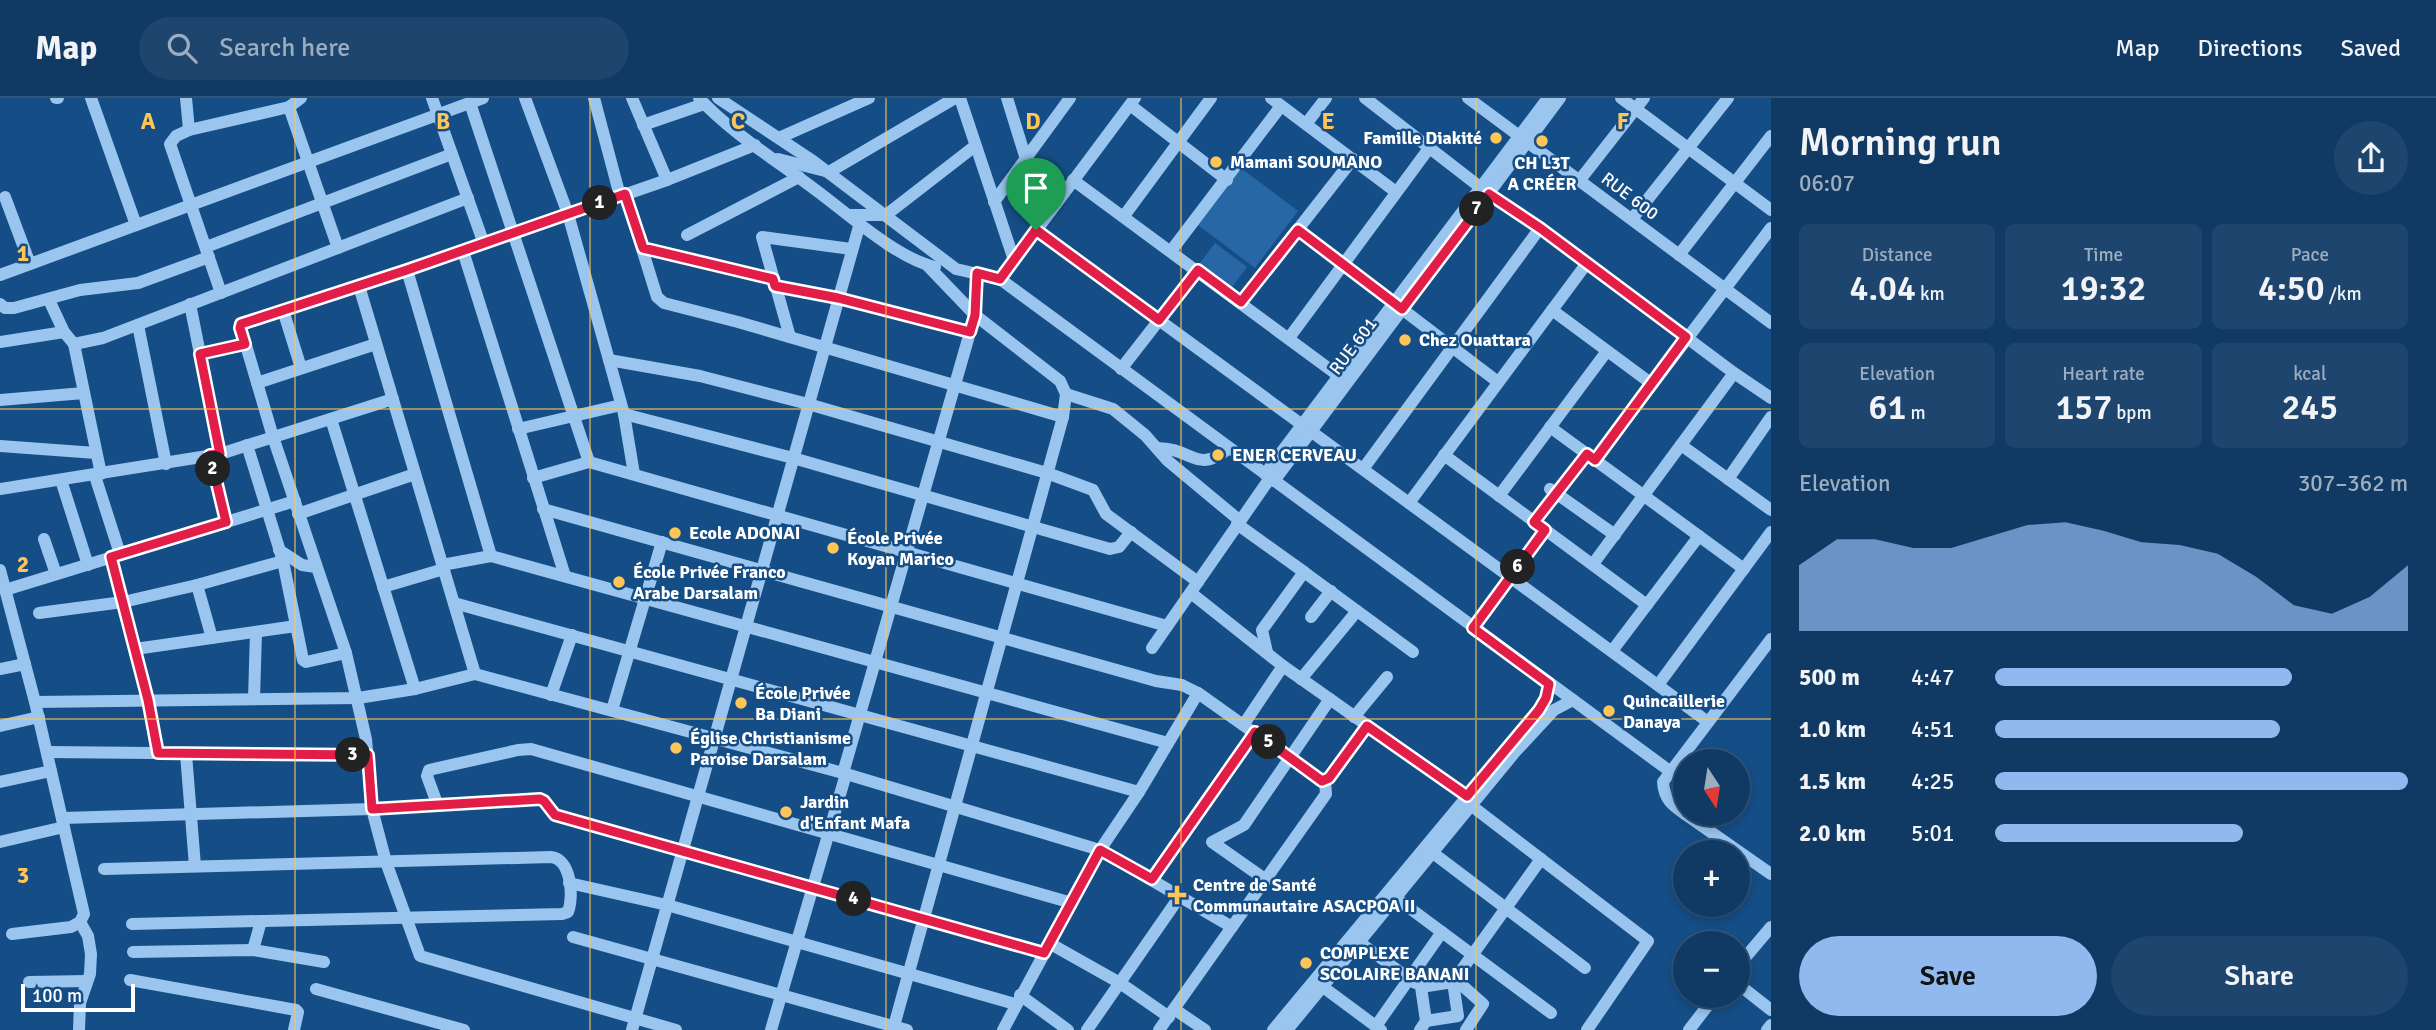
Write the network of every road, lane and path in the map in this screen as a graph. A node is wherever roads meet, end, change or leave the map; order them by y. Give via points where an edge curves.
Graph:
1 (91, 98) edge
2 (186, 98) edge
3 (301, 98) edge
4 (432, 98) edge
5 (525, 98) edge
6 (594, 98) edge
7 (632, 98) edge
8 (869, 98) edge
9 (958, 98) edge
10 (1070, 98) edge
11 (1211, 98) edge
12 (1326, 98) edge
13 (1365, 98) edge
14 (1468, 98) edge
15 (1548, 98) edge
16 (1560, 98) edge
17 (1620, 98) edge
18 (1644, 98) edge
19 (1728, 98) edge
20 (722, 99) edge
21 (477, 100) edge
22 (702, 101) edge
23 (1011, 101) edge
24 (1133, 102) edge
25 (1276, 102) edge
26 (289, 107) junction
27 (1635, 109) junction
28 (438, 115) junction
29 (1306, 124) junction
30 (643, 125) junction
31 (188, 130) junction
32 (1771, 136) edge
33 (781, 137) junction
34 (1523, 139) junction
35 (1179, 143) junction
36 (755, 145) junction
37 (975, 146) junction
38 (1430, 147) junction
39 (1688, 148) junction
40 (452, 154) junction
41 (1025, 156) junction
42 (772, 158) junction
43 (1353, 159) junction
44 (308, 162) junction
45 (829, 172) junction
46 (799, 177) junction
47 (667, 180) junction
48 (1073, 180) junction
49 (1227, 180) junction
50 (1579, 181) junction
51 (1735, 183) junction
52 (1485, 190) junction
53 (1396, 191) junction
54 (623, 195) junction
55 (5, 197) dead end
56 (468, 198) junction
57 (994, 202) junction
58 (322, 203) junction
59 (191, 205) junction
60 (1771, 209) edge
61 (568, 214) junction
62 (886, 215) junction
63 (1124, 216) junction
64 (855, 219) junction
65 (1632, 219) junction
66 (136, 225) junction
67 (1540, 228) junction
68 (1771, 228) edge
69 (1036, 230) junction
70 (1298, 230) junction
71 (515, 233) junction
72 (687, 235) dead end
73 (484, 244) junction
74 (338, 248) junction
75 (643, 248) junction
76 (851, 249) junction
77 (463, 251) junction
78 (1171, 251) junction
79 (207, 252) junction
80 (1679, 255) junction
81 (1014, 260) junction
82 (1587, 263) junction
83 (30, 264) junction
84 (1343, 264) junction
85 (928, 266) junction
86 (407, 270) junction
87 (956, 270) junction
88 (1198, 270) junction
89 (977, 273) junction
90 (0, 275) edge
91 (1000, 279) junction
92 (774, 282) junction
93 (359, 286) junction
94 (1724, 288) junction
95 (221, 293) junction
96 (838, 298) junction
97 (49, 300) junction
98 (1241, 302) junction
99 (190, 303) junction
100 (0, 304) edge
101 (1398, 306) junction
102 (283, 310) junction
103 (1552, 310) junction
104 (975, 315) junction
105 (1159, 320) junction
106 (1771, 323) edge
107 (138, 325) junction
108 (64, 332) junction
109 (970, 332) junction
110 (790, 337) junction
111 (1686, 337) junction
112 (1289, 338) junction
113 (0, 342) edge
114 (74, 344) junction
115 (245, 344) junction
116 (376, 344) junction
117 (824, 347) junction
118 (1453, 348) junction
119 (1607, 351) junction
120 (200, 354) junction
121 (609, 360) junction
122 (301, 368) junction
123 (1121, 369) junction
124 (1734, 373) junction
125 (1343, 379) junction
126 (1498, 382) junction
127 (257, 383) junction
128 (1652, 384) junction
129 (955, 386) junction
130 (84, 393) junction
131 (1066, 394) junction
132 (1771, 398) edge
133 (0, 400) edge
134 (393, 400) junction
135 (808, 404) junction
136 (623, 410) junction
137 (575, 415) junction
138 (1063, 417) junction
139 (1771, 417) edge
140 (331, 419) junction
141 (1550, 427) junction
142 (1307, 428) junction
143 (518, 429) junction
144 (273, 437) junction
145 (939, 442) junction
146 (247, 445) junction
147 (1681, 445) junction
148 (0, 446) edge
149 (1157, 448) junction
150 (1229, 448) junction
151 (96, 453) junction
152 (215, 454) junction
153 (1444, 455) junction
154 (1591, 457) junction
155 (793, 458) junction
156 (589, 462) junction
157 (166, 464) junction
158 (1363, 469) junction
159 (1047, 473) junction
160 (415, 474) junction
161 (634, 474) junction
162 (98, 475) junction
163 (533, 478) junction
164 (1270, 478) junction
165 (1728, 479) junction
166 (61, 480) junction
167 (0, 489) edge
168 (1554, 492) junction
169 (355, 494) junction
170 (923, 495) junction
171 (1499, 496) junction
172 (1644, 496) junction
173 (1409, 503) junction
174 (296, 507) junction
175 (543, 509) junction
176 (266, 510) junction
177 (1771, 510) edge
178 (777, 515) junction
179 (226, 522) junction
180 (1238, 522) junction
181 (1032, 526) junction
182 (1540, 526) junction
183 (1131, 532) junction
184 (1771, 532) edge
185 (1615, 535) junction
186 (1699, 536) junction
187 (44, 539) dead end
188 (662, 542) junction
189 (907, 552) junction
190 (281, 555) junction
191 (116, 556) junction
192 (491, 556) junction
193 (1593, 564) junction
194 (88, 565) junction
195 (316, 567) junction
196 (443, 567) junction
197 (1744, 569) junction
198 (0, 570) edge
199 (761, 571) junction
200 (1304, 572) junction
201 (56, 574) junction
202 (565, 576) junction
203 (1511, 577) junction
204 (1017, 583) junction
205 (197, 585) junction
206 (383, 587) junction
207 (1194, 588) junction
208 (5, 590) junction
209 (1331, 591) junction
210 (646, 598) junction
211 (123, 602) junction
212 (454, 603) junction
213 (1647, 605) junction
214 (891, 607) junction
215 (4, 608) edge
216 (1357, 611) junction
217 (39, 613) dead end
218 (1311, 617) dead end
219 (296, 626) junction
220 (746, 626) junction
221 (1167, 626) junction
222 (1473, 628) junction
223 (256, 632) junction
224 (572, 635) junction
225 (212, 638) junction
226 (1002, 638) junction
227 (1771, 639) edge
228 (1152, 648) dead end
229 (135, 649) junction
230 (630, 651) junction
231 (1612, 651) junction
232 (1413, 652) dead end
233 (346, 653) junction
234 (1267, 653) junction
235 (875, 662) junction
236 (25, 664) junction
237 (1283, 666) junction
238 (0, 669) edge
239 (475, 674) junction
240 (1387, 677) dead end
241 (731, 679) junction
242 (1301, 679) junction
243 (1549, 684) junction
244 (1658, 685) junction
245 (415, 689) junction
246 (986, 693) junction
247 (1198, 693) junction
248 (551, 695) junction
249 (358, 698) junction
250 (254, 699) junction
251 (1330, 699) junction
252 (148, 700) junction
253 (1573, 700) junction
254 (36, 702) junction
255 (612, 710) junction
256 (860, 715) junction
257 (39, 717) junction
258 (1354, 717) junction
259 (1708, 722) junction
260 (1244, 724) junction
261 (0, 726) edge
262 (1367, 726) junction
263 (1255, 732) junction
264 (714, 738) junction
265 (1168, 743) junction
266 (972, 746) junction
267 (47, 752) junction
268 (158, 753) junction
269 (186, 754) junction
270 (368, 755) junction
271 (1290, 758) junction
272 (51, 771) junction
273 (1671, 772) junction
274 (845, 774) junction
275 (1325, 780) junction
276 (0, 782) edge
277 (1139, 792) junction
278 (1467, 796) junction
279 (698, 797) junction
280 (1673, 805) edge
281 (438, 806) junction
282 (955, 807) junction
283 (372, 809) junction
284 (1476, 810) dead end
285 (190, 813) junction
286 (63, 822) junction
287 (1702, 826) edge
288 (829, 834) junction
289 (0, 842) edge
290 (1100, 850) junction
291 (682, 851) junction
292 (1433, 853) junction
293 (1541, 859) junction
294 (386, 862) junction
295 (938, 865) junction
296 (195, 866) junction
297 (104, 869) dead end
298 (1771, 874) edge
299 (1152, 879) junction
300 (1266, 880) junction
301 (569, 883) junction
302 (813, 888) junction
303 (1180, 896) junction
304 (1396, 898) junction
305 (1072, 903) junction
306 (667, 905) junction
307 (1506, 908) junction
308 (407, 917) junction
309 (923, 919) junction
310 (261, 921) junction
311 (80, 922) junction
312 (131, 924) dead end
313 (1233, 927) junction
314 (1771, 928) edge
315 (1442, 932) junction
316 (12, 934) dead end
317 (573, 937) dead end
318 (797, 942) junction
319 (1359, 942) junction
320 (1047, 948) junction
321 (253, 950) junction
322 (133, 952) dead end
323 (1750, 952) edge
324 (1473, 955) junction
325 (652, 959) junction
326 (324, 962) dead end
327 (1585, 968) dead end
328 (908, 974) junction
329 (1409, 979) junction
330 (130, 980) dead end
331 (88, 981) junction
332 (1454, 981) junction
333 (29, 982) dead end
334 (1120, 983) junction
335 (1323, 987) junction
336 (1421, 987) junction
337 (316, 989) dead end
338 (1750, 993) edge
339 (782, 995) junction
340 (1017, 1000) junction
341 (1706, 1008) edge
342 (1771, 1010) edge
343 (1172, 1013) junction
344 (1551, 1013) dead end
345 (1458, 1016) junction
346 (634, 1024) edge
347 (1771, 1025) edge
348 (1426, 1026) edge
349 (900, 1028) edge
350 (1379, 1028) edge
351 (1471, 1028) edge
352 (79, 1030) edge
353 (294, 1030) edge
354 (464, 1030) edge
355 (676, 1030) edge
356 (771, 1030) edge
357 (1003, 1030) edge
358 (1068, 1030) edge
359 (1087, 1030) edge
360 (1159, 1030) edge
361 (1205, 1030) edge
362 (1273, 1030) edge
363 (1287, 1030) edge
364 (1587, 1030) edge
365 (1689, 1030) edge
366 (1767, 1030) edge

1 - 66 street
2 - 31 street
3 - 26 street
4 - 28 street
5 - 61 street
6 - 54 street
7 - 30 street
8 - 33 street
9 - 37 street
9 - 45 street
10 - 41 street
11 - 35 street
12 - 29 street
13 - 38 street
14 - 34 street, RUE 600
15 - 34 street, RUE 601
16 - 34 street, RUE 601
17 - 27 street
18 - 27 street
19 - 39 street
20 - 33 street
21 - 28 street
21 - 71 street
22 - 30 street
22 - 36 street
23 - 41 street
24 - 35 street
24 - 48 street
25 - 29 street
25 - 49 street
26 - 31 street
26 - 44 street
27 - 39 street
27 - 50 street
28 - 40 street
28 - 44 street
29 - 43 street
30 - 47 street
31 - 59 street via 176,136 170,147
32 - 51 street
33 - 45 street
34 - 50 street, RUE 600
34 - 52 street, RUE 601
35 - 49 street
35 - 63 street
36 - 42 street
36 - 47 street
37 - 57 street
37 - 62 street
38 - 52 street
38 - 53 street
39 - 51 street
39 - 65 street
40 - 56 street
40 - 58 street
41 - 57 street
42 - 45 street
42 - 46 street
43 - 53 street
43 - 70 street
44 - 58 street
44 - 59 street
45 - 62 street
46 - 64 street
46 - 72 street
47 - 54 street
48 - 63 street
48 - 69 street
49 - 78 street
50 - 65 street, RUE 600
51 - 60 street
51 - 80 street
52 - 67 street
52 - 101 street, RUE 601
53 - 84 street
54 - 61 street
54 - 75 street
55 - 83 street
56 - 73 street
56 - 74 street
57 - 81 street
58 - 74 street
58 - 79 street
59 - 66 street
59 - 79 street
61 - 71 street
61 - 121 street
62 - 64 street
62 - 87 street
63 - 78 street
64 - 76 street
64 - 85 street
65 - 80 street, RUE 600
66 - 83 street
67 - 82 street
67 - 118 street
68 - 94 street
69 - 81 street
69 - 105 street
70 - 84 street
70 - 98 street
71 - 73 street
71 - 137 street
73 - 77 street
74 - 95 street
75 - 92 street
75 - 110 street via 657,297 664,303
76 - 92 street via 764,236 761,239
76 - 96 street
77 - 86 street
77 - 143 street
78 - 88 street
79 - 95 street
79 - 97 street via 138,283 80,290
80 - 94 street, RUE 600
81 - 91 street
82 - 103 street
82 - 111 street
83 - 90 street
84 - 101 street
84 - 112 street
85 - 87 street
85 - 104 street
86 - 93 street
86 - 192 street
87 - 89 street
88 - 98 street
88 - 105 street
89 - 91 street
89 - 104 street
91 - 123 street
92 - 96 street
92 - 110 street
93 - 102 street
93 - 116 street
94 - 106 street, RUE 600
94 - 111 street
95 - 99 street
96 - 109 street
96 - 117 street
97 - 100 street via 14,308
97 - 108 street
98 - 112 street
99 - 107 street
99 - 120 street
101 - 118 street
101 - 125 street, RUE 601
102 - 115 street via 241,324
102 - 122 street
103 - 119 street
103 - 126 street
104 - 109 street
104 - 131 street via 1060,381
105 - 123 street
105 - 142 street
107 - 114 street
107 - 157 street
108 - 113 street
108 - 114 street
109 - 129 street
110 - 117 street
111 - 124 street
111 - 128 street
112 - 125 street
114 - 130 street
115 - 120 street
115 - 127 street
116 - 122 street
116 - 134 street
117 - 129 street
117 - 135 street
118 - 126 street
118 - 158 street
119 - 128 street
119 - 141 street
120 - 152 street
121 - 135 street via 700,376
121 - 136 street
122 - 127 street
123 - 150 street
124 - 132 street
124 - 147 street
125 - 142 street, RUE 601
126 - 153 street
127 - 144 street
128 - 154 street
129 - 138 street
129 - 145 street
130 - 133 street
130 - 151 street
131 - 138 street
131 - 149 street via 1113,409
134 - 140 street
134 - 160 street
135 - 145 street
135 - 155 street
136 - 137 street
136 - 155 street
136 - 161 street
137 - 143 street
137 - 156 street
138 - 159 street
139 - 165 street
140 - 144 street
140 - 169 street
141 - 154 street
141 - 171 street
142 - 158 street
142 - 164 street, RUE 601
143 - 163 street
144 - 146 street
144 - 174 street
145 - 159 street
145 - 170 street
146 - 152 street
146 - 176 street
147 - 165 street
147 - 172 street
148 - 151 street
149 - 150 street via 1170,448 1202,461
149 - 180 street
150 - 164 street
151 - 162 street
152 - 157 street
152 - 179 street
153 - 171 street
153 - 173 street
154 - 168 street
154 - 172 street
155 - 170 street
155 - 178 street
156 - 161 street
156 - 163 street
157 - 162 street
158 - 173 street
159 - 181 street
159 - 183 street via 1093,490 1106,514
160 - 169 street
160 - 196 street
161 - 178 street
162 - 166 street
162 - 191 street
163 - 175 street
164 - 180 street, RUE 601
164 - 222 street
165 - 177 street
166 - 167 street
166 - 194 street
168 - 182 street
168 - 185 street
169 - 174 street
169 - 206 street
170 - 181 street
170 - 189 street
171 - 182 street
172 - 185 street
172 - 186 street
173 - 203 street
174 - 176 street
174 - 195 street
175 - 188 street
175 - 202 street
176 - 179 street
176 - 190 street
178 - 189 street
178 - 199 street
179 - 191 street
180 - 200 street
180 - 207 street, RUE 601
181 - 183 street via 1110,549 1119,547
181 - 204 street
182 - 193 street
182 - 203 street
183 - 207 street
184 - 197 street
185 - 193 street
186 - 197 street
186 - 213 street
187 - 201 street
188 - 199 street
188 - 210 street
189 - 204 street
189 - 214 street
190 - 195 street
190 - 205 street
190 - 219 street
191 - 194 street
191 - 211 street
192 - 196 street
192 - 202 street
193 - 213 street
194 - 201 street
195 - 233 street
196 - 206 street
196 - 212 street
197 - 244 street
198 - 208 street
199 - 214 street
199 - 220 street
200 - 209 street
200 - 234 street via 1262,630
201 - 208 street
202 - 210 street
203 - 222 street
203 - 231 street
204 - 221 street
204 - 226 street
205 - 211 street
205 - 225 street
206 - 245 street
207 - 221 street, RUE 601
207 - 234 street
208 - 215 street
209 - 216 street
209 - 218 street
210 - 220 street
210 - 230 street
211 - 217 street
211 - 229 street
212 - 224 street
212 - 239 street
213 - 231 street
214 - 226 street
214 - 235 street
215 - 236 street
216 - 232 street
216 - 242 street
219 - 223 street
219 - 233 street via 304,662
220 - 235 street
220 - 241 street
221 - 228 street, RUE 601
222 - 243 street
223 - 225 street
223 - 250 street
224 - 230 street
224 - 248 street
225 - 229 street
226 - 246 street
226 - 247 street
227 - 259 street
229 - 252 street
230 - 241 street
230 - 255 street
231 - 244 street
233 - 249 street
234 - 237 street
235 - 246 street
235 - 256 street
236 - 238 street
236 - 254 street
237 - 242 street
237 - 260 street
239 - 245 street
239 - 248 street
240 - 258 street
241 - 256 street
241 - 264 street
242 - 251 street
243 - 253 street
243 - 278 street via 1539,710
244 - 259 street
245 - 249 street
246 - 265 street
246 - 266 street
247 - 260 street
247 - 265 street
248 - 255 street
249 - 250 street
249 - 270 street
250 - 252 street
251 - 258 street
251 - 271 street
252 - 254 street
252 - 268 street
253 - 273 street
253 - 292 street via 1554,710 1515,752
254 - 257 street
255 - 264 street
256 - 266 street
256 - 274 street
257 - 261 street
257 - 267 street
258 - 262 street
259 - 273 street
260 - 263 street
262 - 275 street
262 - 278 street
263 - 271 street
263 - 299 street
264 - 274 street
264 - 279 street
265 - 277 street
266 - 277 street
266 - 282 street
267 - 268 street
267 - 272 street
268 - 269 street
269 - 270 street
269 - 285 street
270 - 283 street
271 - 275 street
271 - 300 street via 1244,825 1212,842
272 - 276 street
272 - 286 street
273 - 280 street via 1663,782 1663,792
274 - 282 street
274 - 288 street
275 - 300 street via 1326,794
277 - 290 street
278 - 362 street
279 - 281 street via 531,749 429,770
279 - 288 street
279 - 291 street
281 - 283 street
281 - 291 street via 540,799 555,815
282 - 290 street
282 - 295 street
283 - 285 street
283 - 294 street
284 - 293 street
285 - 286 street
285 - 296 street
286 - 289 street
286 - 311 street via 84,914
287 - 298 street
288 - 295 street
288 - 302 street
290 - 299 street
290 - 305 street
291 - 302 street
291 - 306 street
292 - 304 street
292 - 307 street
293 - 307 street
293 - 364 street via 1648,941
294 - 296 street
294 - 301 street via 559,858
294 - 308 street
295 - 305 street
295 - 309 street
296 - 297 street
299 - 303 street
300 - 313 street
301 - 306 street
301 - 308 street via 570,905 562,914
302 - 309 street
302 - 318 street
303 - 313 street
303 - 334 street
304 - 315 street
304 - 319 street
305 - 320 street
306 - 318 street
306 - 325 street
307 - 324 street
307 - 327 street
308 - 310 street
308 - 346 street via 423,958
309 - 320 street
309 - 328 street
310 - 312 street
310 - 321 street
311 - 316 street
311 - 331 street via 91,954
313 - 343 street
314 - 323 street
315 - 324 street
315 - 329 street
317 - 325 street
318 - 328 street
318 - 339 street
319 - 329 street
319 - 335 street
320 - 334 street
320 - 340 street
321 - 322 street
321 - 326 street
324 - 332 street
324 - 344 street
325 - 339 street
325 - 346 street
328 - 340 street
328 - 349 street
329 - 336 street
329 - 350 street
330 - 353 street via 296,1010
331 - 333 street
331 - 352 street via 80,1003
332 - 336 street
332 - 345 street
332 - 351 street via 1483,1004
334 - 343 street
334 - 359 street
335 - 350 street
335 - 363 street
336 - 348 street
337 - 354 street
338 - 342 street
339 - 349 street
339 - 356 street
340 - 357 street
340 - 358 street
341 - 365 street
343 - 360 street
343 - 361 street
345 - 348 street
345 - 351 street
346 - 355 street
347 - 366 street

